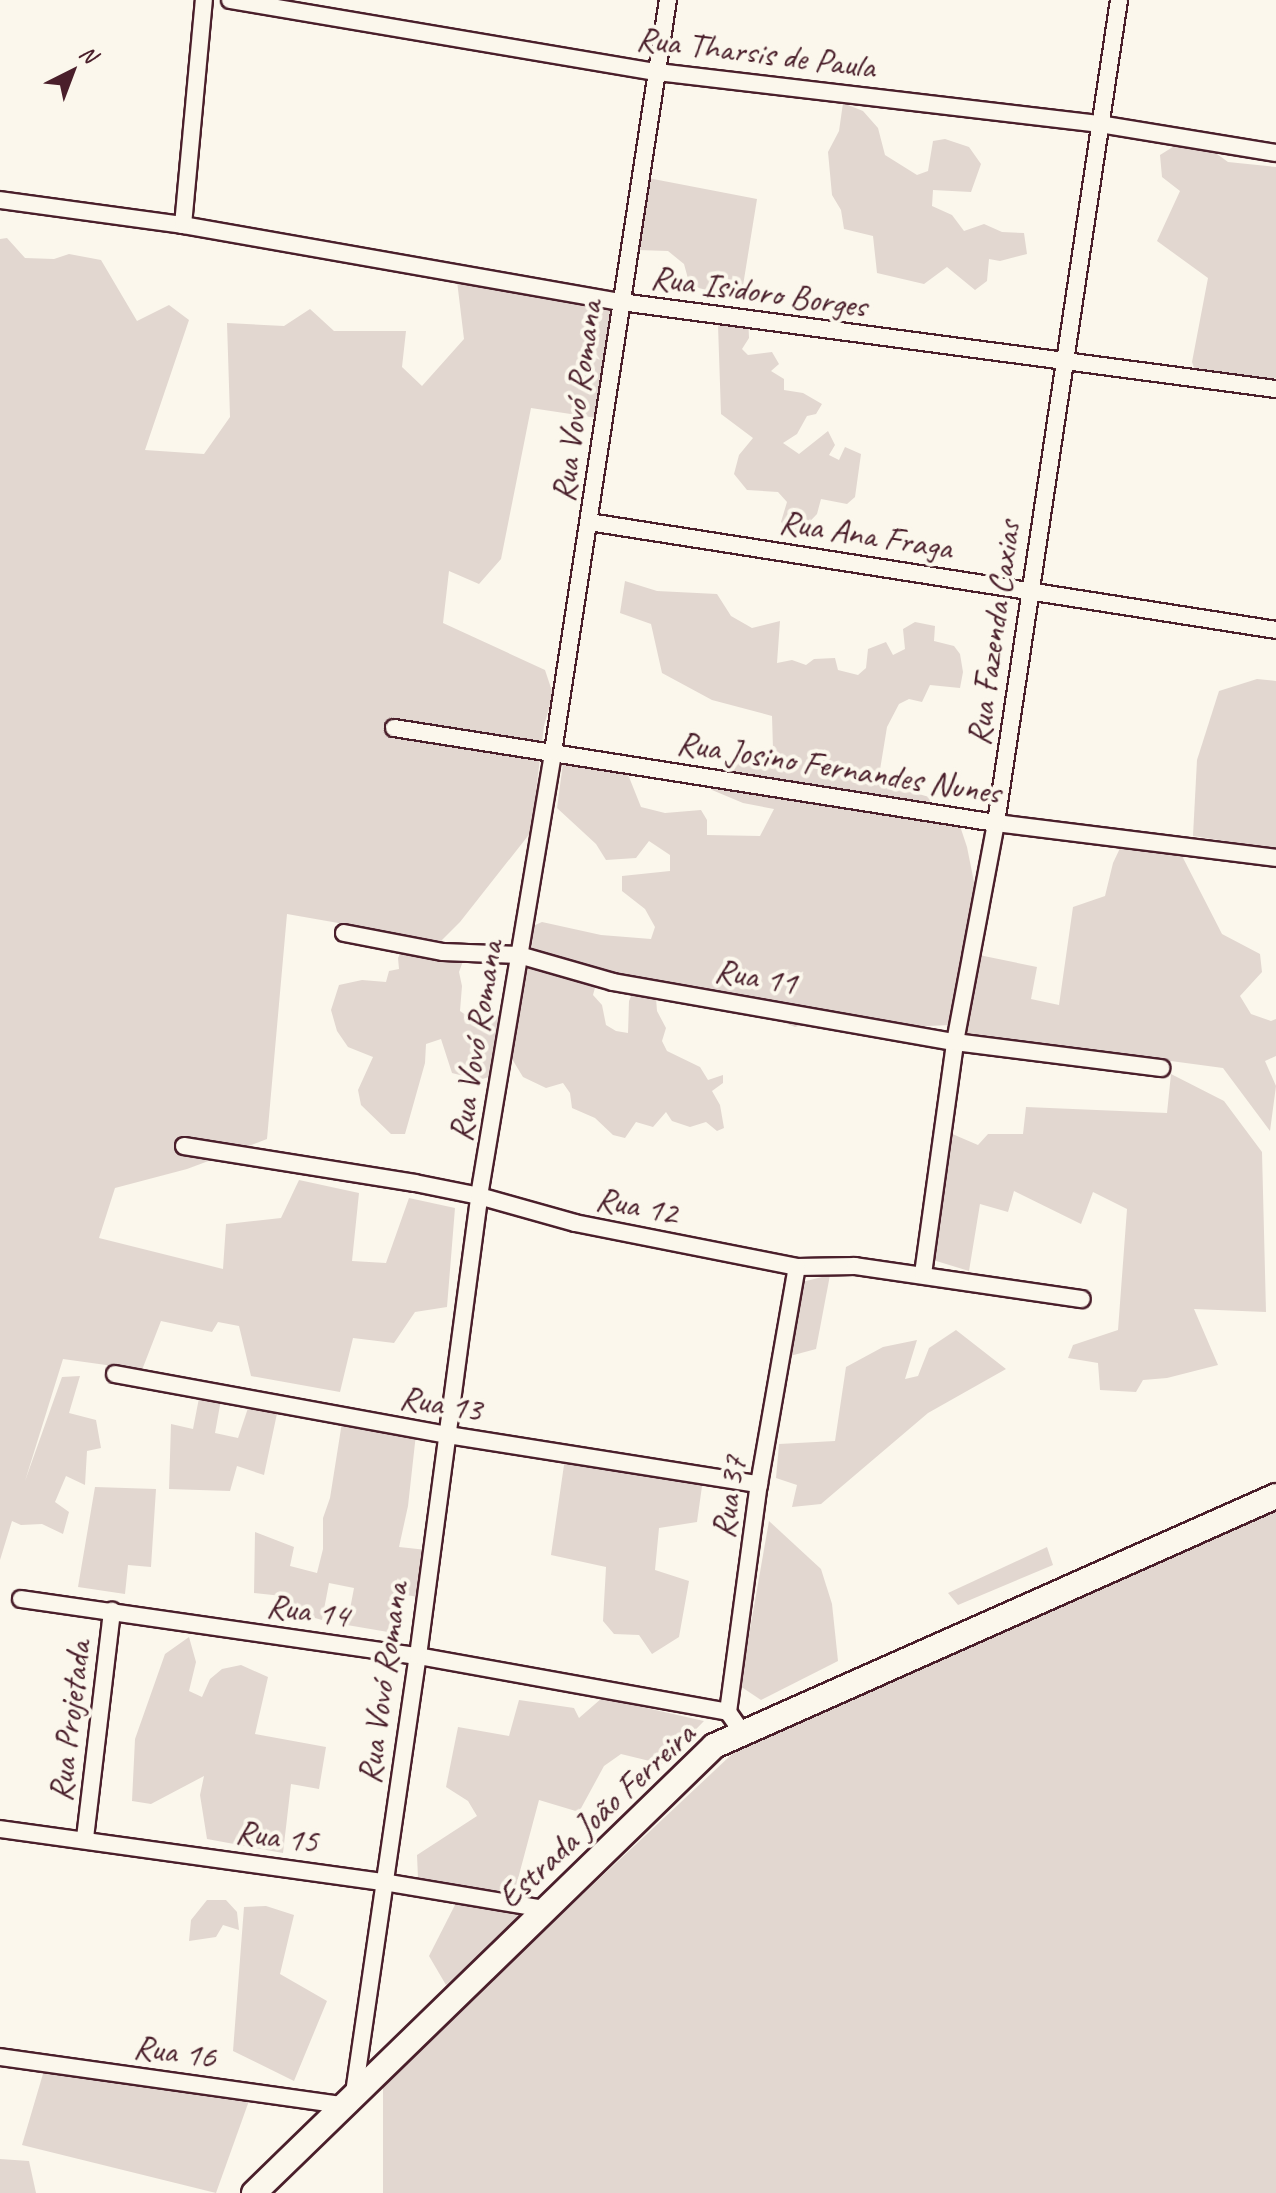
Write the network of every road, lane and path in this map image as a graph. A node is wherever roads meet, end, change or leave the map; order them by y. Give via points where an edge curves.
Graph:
1 (204, 0) edge
2 (230, 0) edge
3 (668, 0) edge
4 (1119, 0) edge
5 (657, 72) junction
6 (1099, 124) junction
7 (1276, 153) edge
8 (0, 200) edge
9 (183, 225) junction
10 (621, 302) junction
11 (1065, 363) junction
12 (1276, 389) edge
13 (589, 522) junction
14 (1029, 590) junction
15 (1276, 630) edge
16 (394, 728) dead end
17 (553, 752) junction
18 (996, 823) junction
19 (1276, 858) edge
20 (344, 933) dead end
21 (519, 955) junction
22 (955, 1042) junction
23 (1161, 1068) dead end
24 (184, 1146) dead end
25 (479, 1196) junction
26 (797, 1267) junction
27 (923, 1274) junction
28 (1082, 1299) dead end
29 (115, 1374) dead end
30 (448, 1435) junction
31 (759, 1484) junction
32 (1276, 1496) edge
33 (21, 1599) dead end
34 (112, 1611) junction
35 (418, 1656) junction
36 (728, 1712) junction
37 (742, 1732) junction
38 (0, 1829) edge
39 (85, 1838) junction
40 (383, 1882) junction
41 (545, 1909) junction
42 (0, 2057) edge
43 (348, 2099) junction
44 (254, 2193) edge

1 - 9 street
2 - 5 street, Rua Tharsis de Paula
3 - 5 street, Rua Vovó Romana
4 - 6 street, Rua Fazenda Caxias
5 - 6 street, Rua Tharsis de Paula
5 - 10 street, Rua Vovó Romana
6 - 7 street, Rua Tharsis de Paula
6 - 11 street, Rua Fazenda Caxias
8 - 9 street, Rua Isidoro Borges
9 - 10 street, Rua Isidoro Borges
10 - 11 street, Rua Isidoro Borges
10 - 13 street, Rua Vovó Romana
11 - 12 street, Rua Isidoro Borges
11 - 14 street, Rua Fazenda Caxias
13 - 14 street, Rua Ana Fraga
13 - 17 street, Rua Vovó Romana
14 - 15 street, Rua Ana Fraga
14 - 18 street, Rua Fazenda Caxias
16 - 17 street, Rua Josino Fernandes Nunes
17 - 18 street, Rua Josino Fernandes Nunes
17 - 21 street, Rua Vovó Romana
18 - 19 street, Rua Josino Fernandes Nunes
18 - 22 street, Rua Fazenda Caxias
20 - 21 street, Rua 11 via 443,952
21 - 22 street, Rua 11 via 613,982
21 - 25 street, Rua Vovó Romana
22 - 23 street, Rua 11
22 - 27 street, Rua Fazenda Caxias
24 - 25 street, Rua 12
25 - 26 street, Rua 12 via 575,1223
25 - 30 street, Rua Vovó Romana
26 - 27 street, Rua 12 via 855,1266
26 - 31 street, Rua 37
27 - 28 street, Rua 12
29 - 30 street, Rua 13
30 - 31 street, Rua 13
30 - 35 street, Rua Vovó Romana
31 - 36 street, Rua 37
32 - 37 street, Estrada João Ferreira
33 - 34 street, Rua 14
34 - 35 street, Rua 14
34 - 39 street, Rua Projetada
35 - 36 street, Rua 14
35 - 40 street, Rua Vovó Romana
36 - 37 street
37 - 41 street, Estrada João Ferreira via 698,1759
38 - 39 street, Rua 15
39 - 40 street, Rua 15
40 - 41 street, Rua 15
40 - 43 street, Rua Vovó Romana
41 - 43 street, Estrada João Ferreira
42 - 43 street, Rua 16
43 - 44 street, Estrada João Ferreira

